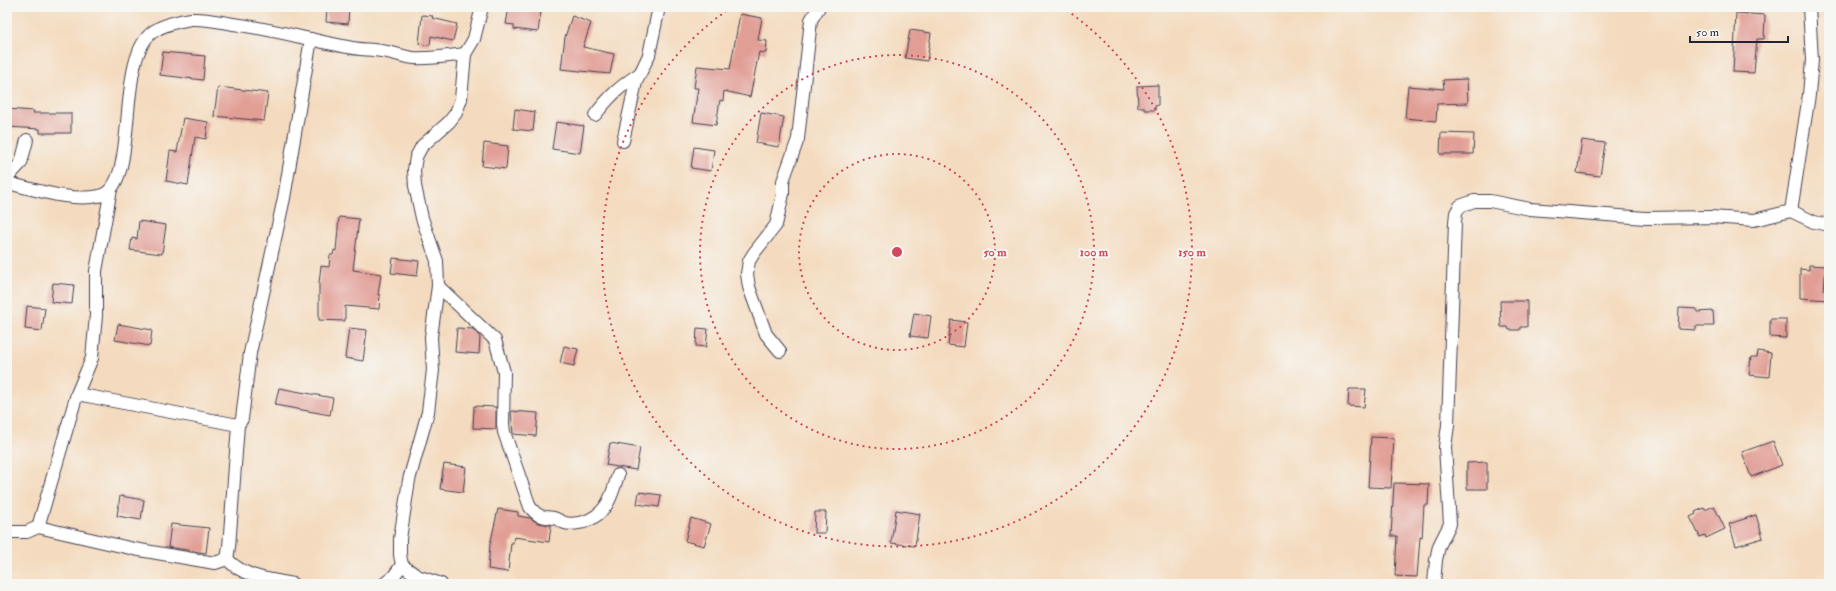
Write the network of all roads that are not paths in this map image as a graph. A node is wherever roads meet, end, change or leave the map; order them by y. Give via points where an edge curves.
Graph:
1 (482, 7) edge
2 (659, 7) edge
3 (819, 7) edge
4 (1809, 7) edge
5 (311, 39) junction
6 (465, 54) junction
7 (639, 74) junction
8 (595, 115) dead end
9 (27, 140) dead end
10 (623, 141) dead end
11 (7, 178) edge
12 (7, 182) edge
13 (110, 189) junction
14 (1791, 211) junction
15 (1829, 225) edge
16 (438, 286) junction
17 (780, 352) dead end
18 (77, 394) junction
19 (238, 425) junction
20 (618, 475) dead end
21 (38, 527) junction
22 (7, 532) edge
23 (227, 559) junction
24 (402, 566) junction
25 (294, 584) edge
26 (384, 584) edge
27 (441, 584) edge
28 (1434, 584) edge

1 - 6 street via 474,39
2 - 7 street via 649,55
3 - 17 street via 812,20 798,139 783,181 783,194 776,225 754,252 749,261 747,274 749,287 766,334
4 - 14 street via 1812,60 1809,95
5 - 6 street via 414,58
5 - 13 street via 199,19 166,24 152,32 142,45 133,68 124,152 115,182
5 - 19 street via 284,198 250,353 242,419
6 - 16 street via 461,99 456,113 422,146 416,157 414,170 421,211 437,261
7 - 8 street via 609,96
7 - 10 street
9 - 11 street via 21,163
12 - 13 street via 57,195 86,198 101,196
13 - 18 street via 96,271 96,316 92,358
14 - 15 street via 1814,222
14 - 28 street via 1754,220 1711,217 1644,218 1530,209 1474,201 1460,206 1455,222 1448,425 1445,447 1450,524 1439,546
16 - 20 street via 495,340 504,372 504,432 530,507 536,514 566,524 590,519 600,514 611,500
16 - 24 street via 431,337 432,378 428,412 409,480 400,539
18 - 19 street
18 - 21 street
19 - 23 street
21 - 22 street via 27,532
21 - 23 street via 134,549 215,563
23 - 25 street via 234,567 247,574
24 - 26 street
24 - 27 street via 417,576

